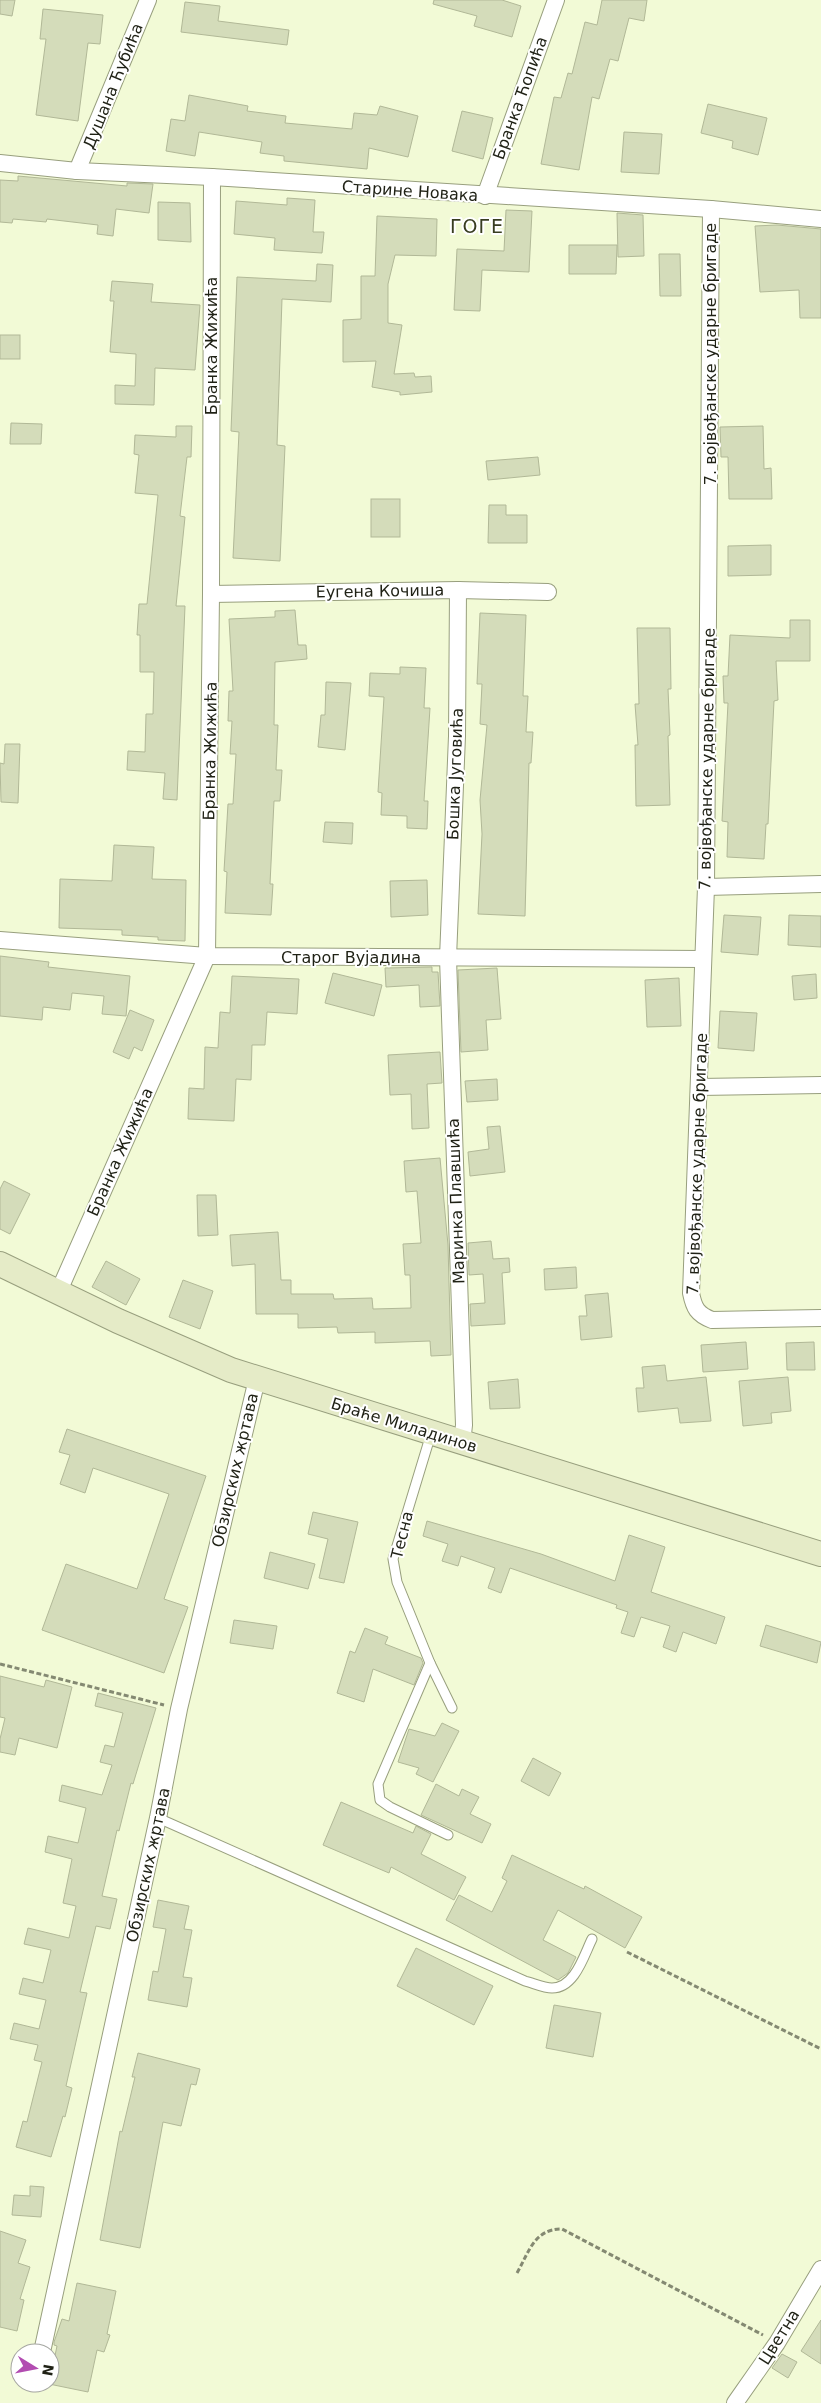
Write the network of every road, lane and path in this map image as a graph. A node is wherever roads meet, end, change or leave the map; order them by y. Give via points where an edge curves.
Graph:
1 (148, 0) edge
2 (556, 0) edge
3 (0, 163) edge
4 (77, 171) junction
5 (212, 177) junction
6 (485, 196) junction
7 (711, 210) junction
8 (821, 219) edge
9 (458, 590) junction
10 (548, 592) dead end
11 (211, 594) junction
12 (821, 884) edge
13 (706, 887) junction
14 (0, 940) edge
15 (208, 956) junction
16 (448, 958) junction
17 (702, 959) junction
18 (821, 1085) edge
19 (699, 1087) junction
20 (0, 1264) edge
21 (58, 1293) junction
22 (821, 1318) edge
23 (257, 1379) junction
24 (431, 1434) junction
25 (462, 1443) junction
26 (821, 1554) edge
27 (430, 1663) junction
28 (0, 1664) edge
29 (179, 1708) junction
30 (452, 1708) dead end
31 (158, 1818) junction
32 (448, 1835) dead end
33 (592, 1939) dead end
34 (627, 1952) dead end
35 (821, 2049) edge
36 (821, 2269) edge
37 (517, 2273) dead end
38 (44, 2343) edge
39 (777, 2343) junction
40 (735, 2403) edge

1 - 4 street, Душана Ћубића
2 - 6 street, Бранка Ћопића
3 - 4 street, Старине Новака
4 - 5 street, Старине Новака
5 - 6 street, Старине Новака
5 - 11 street, Бранка Жижића
6 - 7 street, Старине Новака
7 - 8 street, Старине Новака
7 - 13 street, 7. војвођанске ударне бригаде
9 - 10 street, Еугена Кочиша
9 - 11 street, Еугена Кочиша
9 - 16 street, Бошка Југовића
11 - 15 street, Бранка Жижића
12 - 13 street
13 - 17 street, 7. војвођанске ударне бригаде
14 - 15 street, Старог Вујадина
15 - 16 street, Старог Вујадина
15 - 21 street, Бранка Жижића
16 - 17 street, Старог Вујадина
16 - 25 street, Маринка Плавшића via 464,1425
17 - 19 street, 7. војвођанске ударне бригаде
18 - 19 street
19 - 22 street, 7. војвођанске ударне бригаде via 691,1280 694,1308 712,1320
20 - 21 main road, Браће Миладинов
21 - 23 main road, Браће Миладинов via 161,1341
23 - 24 main road, Браће Миладинов
23 - 29 street, Обзирских жртава
24 - 25 main road, Браће Миладинов
24 - 27 lane, Тесна via 393,1559 397,1582
25 - 26 main road, Браће Миладинов
27 - 30 lane, Тесна
27 - 32 lane via 378,1784 380,1800
28 - 29 path
29 - 31 street, Обзирских жртава
31 - 33 lane via 525,1981 552,1988 562,1985 573,1978
31 - 38 street, Обзирских жртава
34 - 35 path
36 - 39 street, Цветна
37 - 39 path via 536,2239 548,2229 562,2228
39 - 40 street, Цветна

